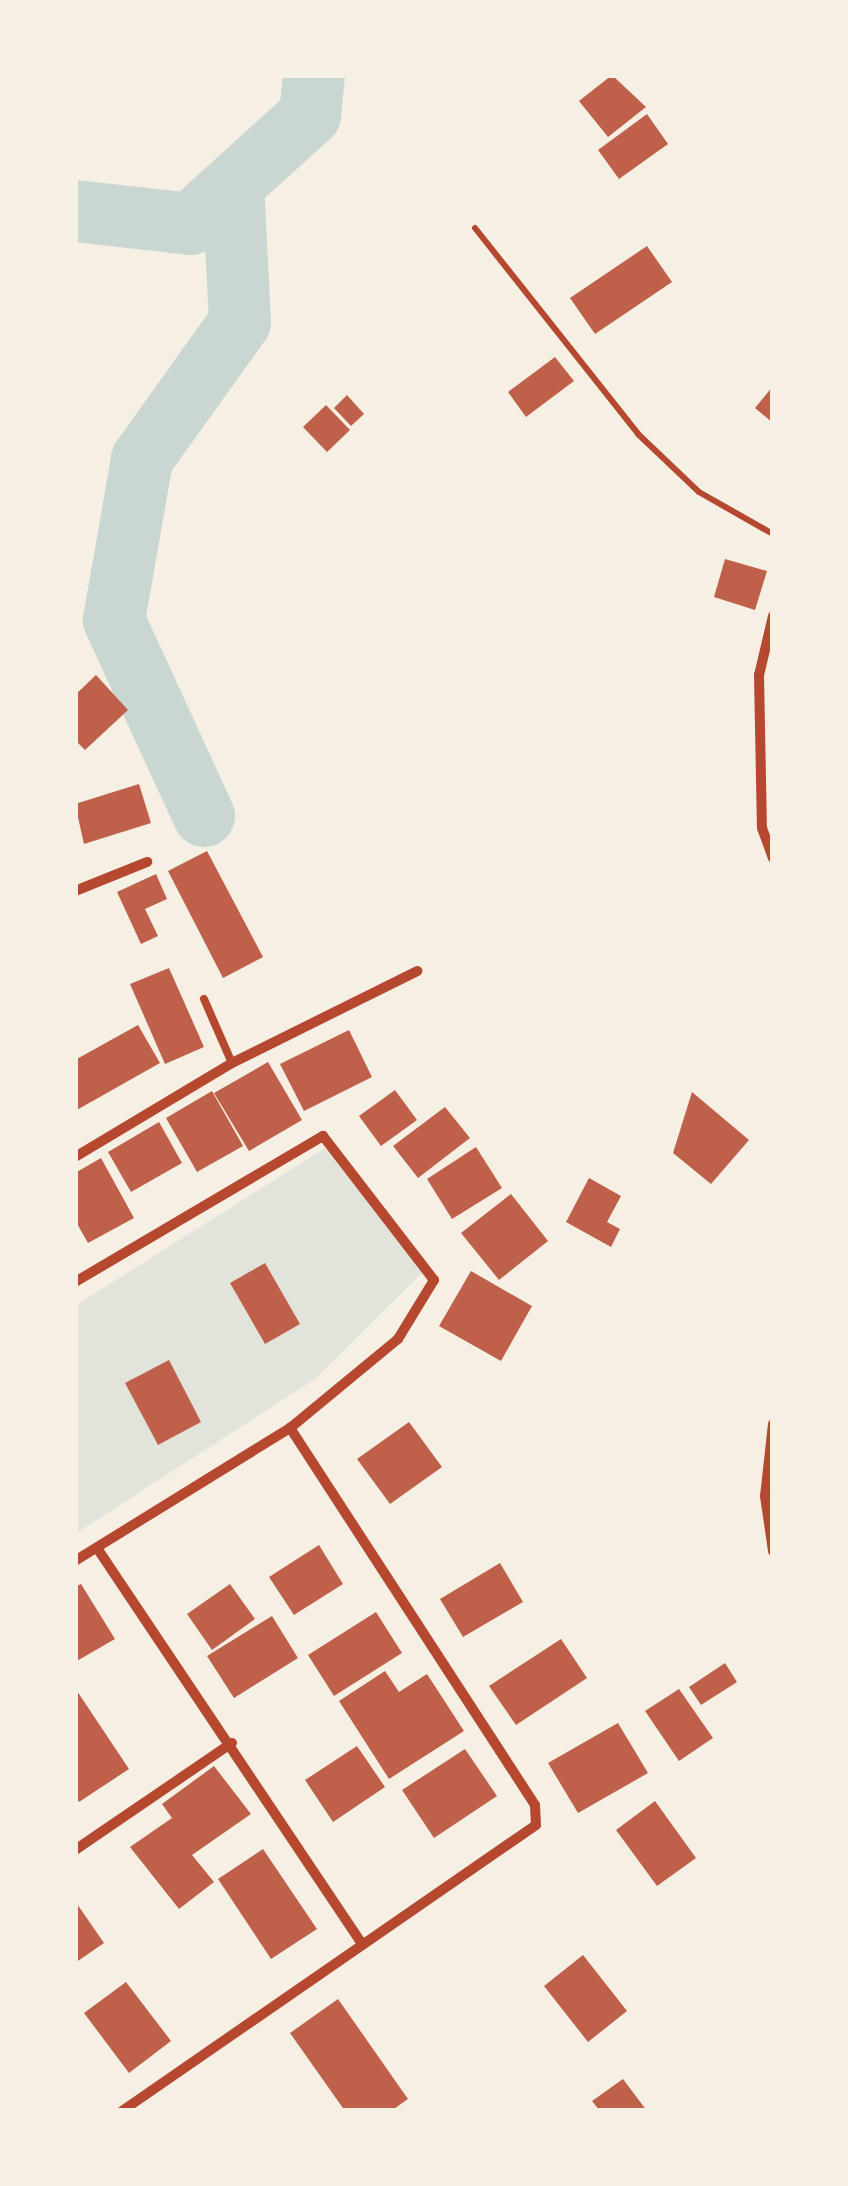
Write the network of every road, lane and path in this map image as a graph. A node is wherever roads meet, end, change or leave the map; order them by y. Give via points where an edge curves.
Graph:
1 (475, 228) dead end
2 (773, 534) edge
3 (773, 616) edge
4 (773, 858) edge
5 (147, 862) dead end
6 (75, 891) edge
7 (417, 970) dead end
8 (204, 999) dead end
9 (232, 1063) junction
10 (75, 1157) edge
11 (75, 1282) edge
12 (773, 1424) edge
13 (290, 1428) junction
14 (97, 1548) junction
15 (773, 1551) edge
16 (75, 1561) edge
17 (232, 1743) junction
18 (75, 1850) edge
19 (361, 1943) junction
20 (122, 2111) edge

1 - 2 path via 638,434 699,492
3 - 4 street via 759,675 762,828
5 - 6 street
7 - 9 street
8 - 9 lane
9 - 10 street
11 - 13 street via 323,1136 434,1280 398,1339
12 - 15 street via 765,1496
13 - 14 street
13 - 19 street via 538,1815 529,1833
14 - 16 street
14 - 17 street
17 - 18 street
17 - 19 street
19 - 20 street

